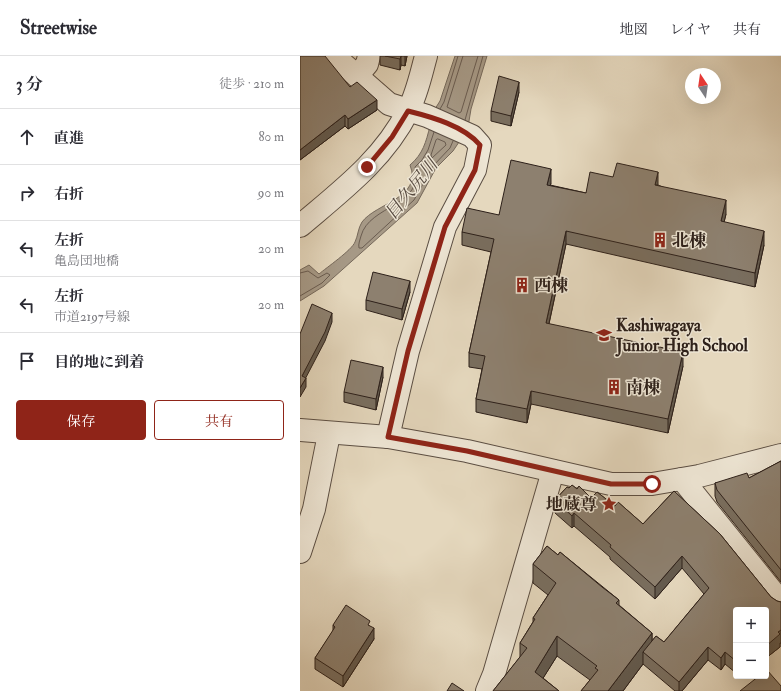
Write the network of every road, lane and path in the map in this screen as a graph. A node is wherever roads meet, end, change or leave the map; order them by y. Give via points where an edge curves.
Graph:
1 (334, 56) edge
2 (369, 56) edge
3 (426, 56) edge
4 (357, 76) junction
5 (418, 113) junction
6 (300, 226) edge
7 (300, 430) edge
8 (329, 434) junction
9 (388, 437) junction
10 (781, 454) edge
11 (552, 471) junction
12 (682, 479) junction
13 (300, 552) edge
14 (781, 602) edge
15 (487, 691) edge

1 - 4 street
2 - 4 street via 367,64
3 - 5 street via 415,94
4 - 5 street via 389,104
5 - 6 street via 392,137 348,187
5 - 9 street via 472,136 480,145 475,170 445,227 408,351
7 - 8 street
8 - 9 street
8 - 13 street via 314,509
9 - 11 street via 467,451
10 - 12 street
11 - 12 street via 611,484 652,484
11 - 15 street
12 - 14 street

